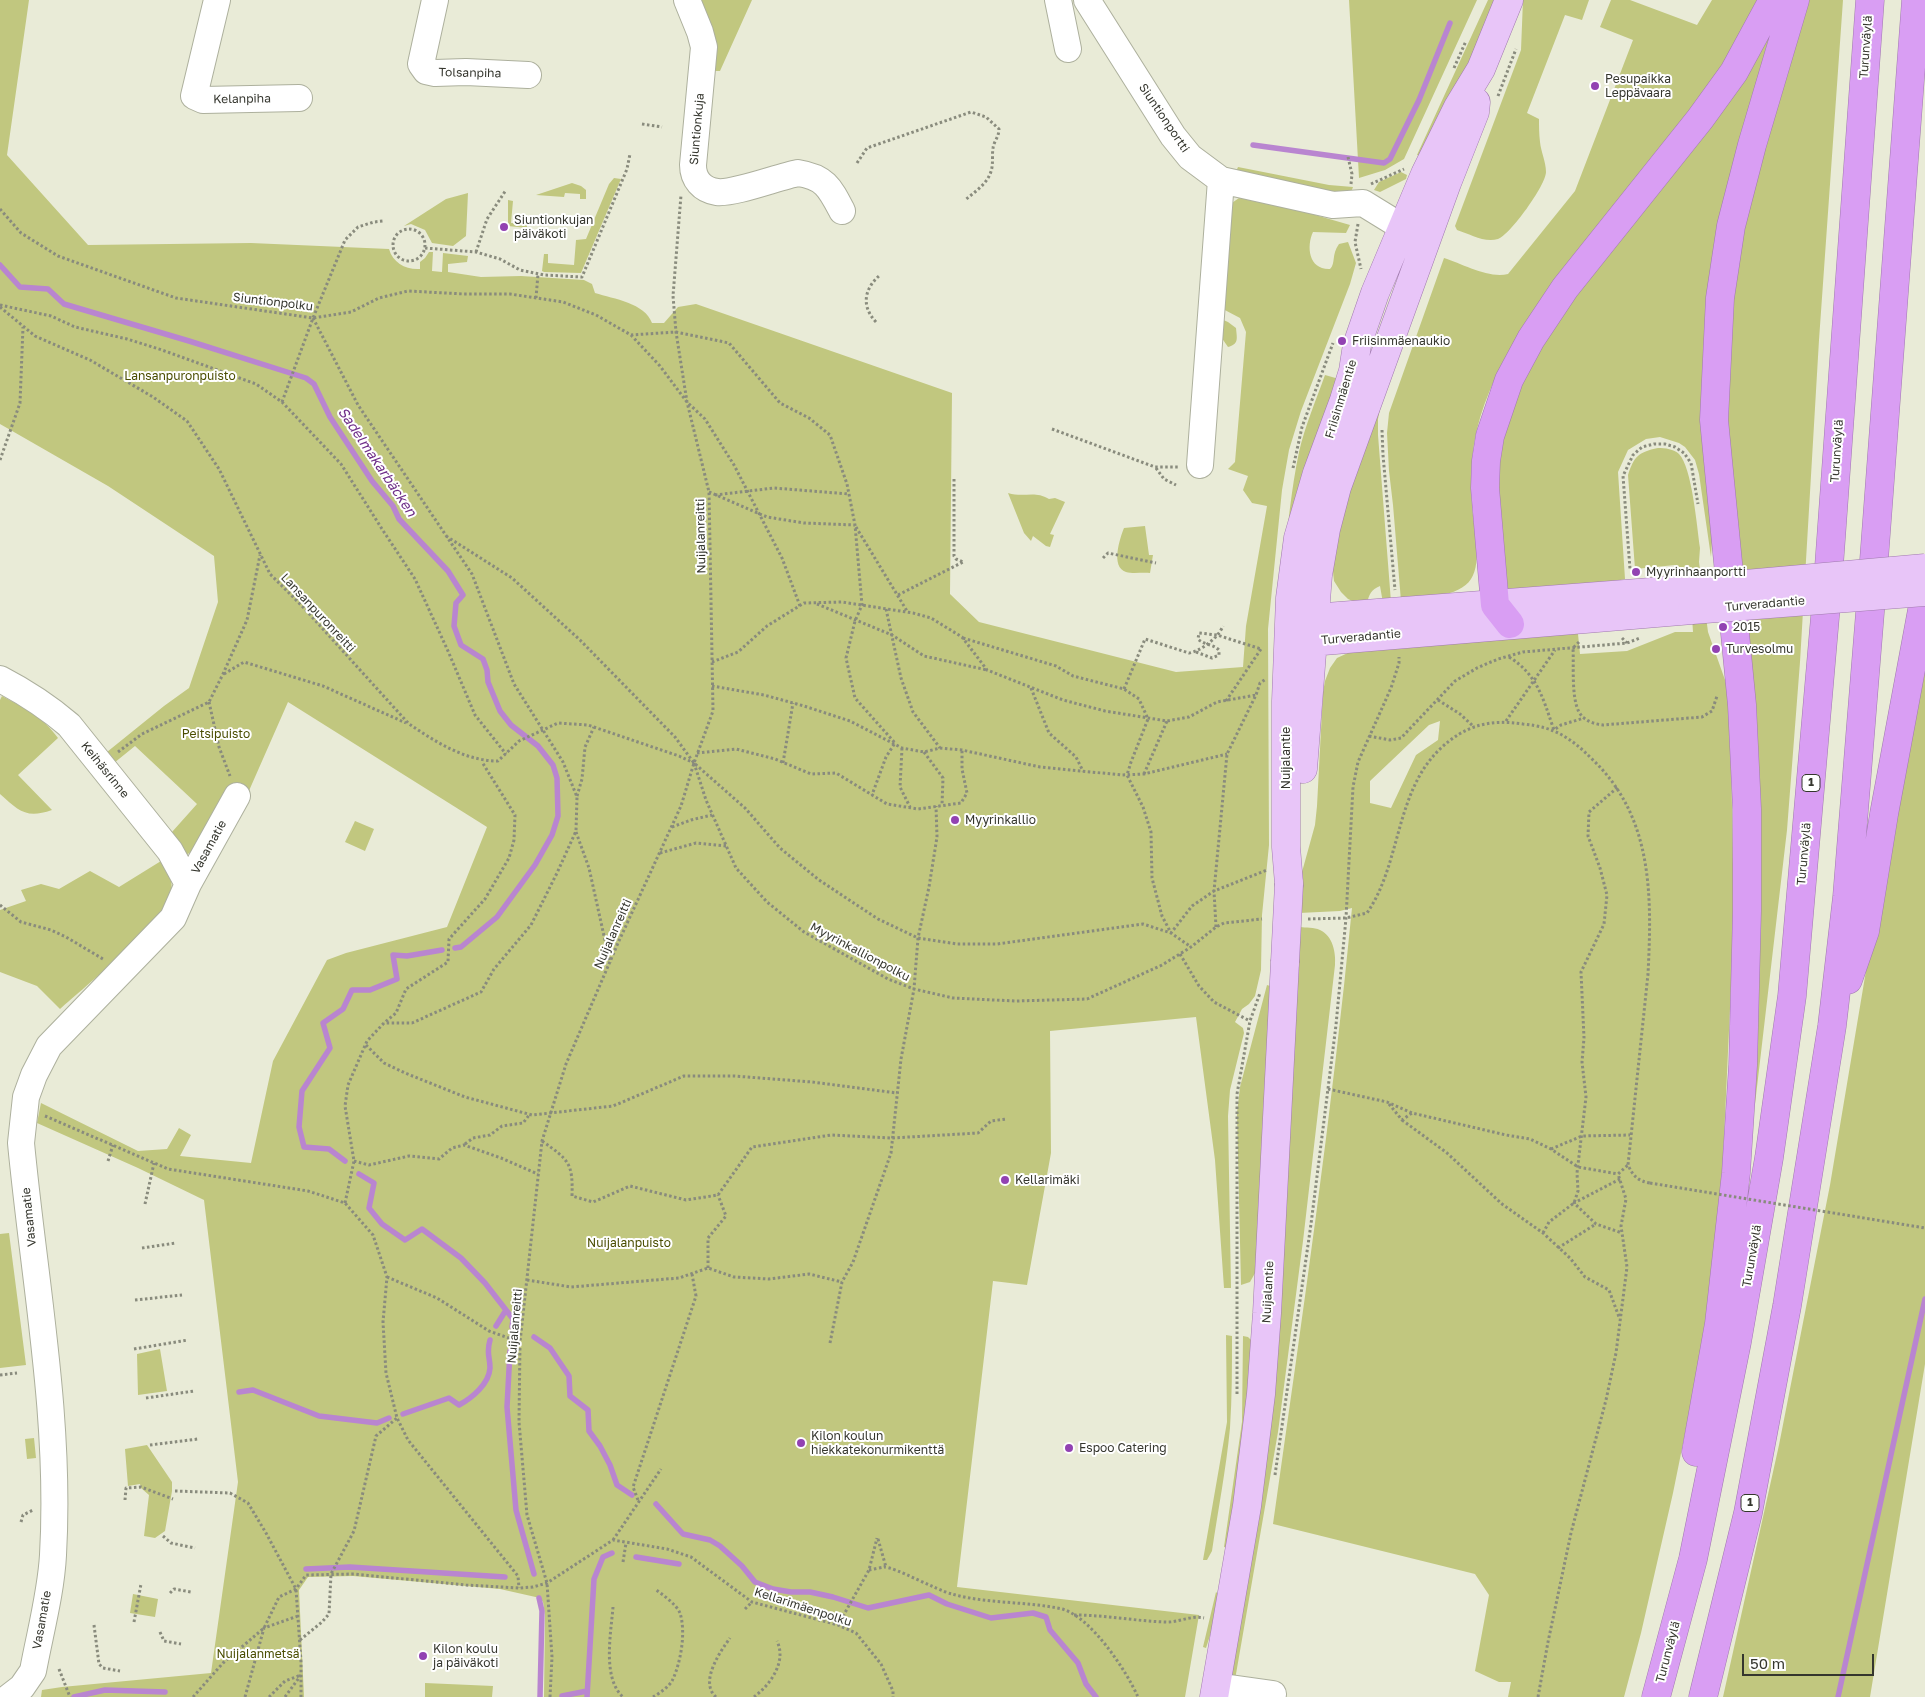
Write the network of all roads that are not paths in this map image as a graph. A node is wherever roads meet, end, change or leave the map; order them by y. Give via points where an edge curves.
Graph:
1 (217, 0) edge
2 (435, 0) edge
3 (687, 0) edge
4 (1058, 0) edge
5 (1087, 0) edge
6 (1509, 0) edge
7 (1773, 0) edge
8 (1795, 0) edge
9 (1870, 0) edge
10 (1916, 0) edge
11 (1068, 50) dead end
12 (1481, 69) junction
13 (528, 75) dead end
14 (300, 98) dead end
15 (1221, 180) junction
16 (842, 211) dead end
17 (1402, 227) junction
18 (1428, 235) junction
19 (1191, 467) road end
20 (1925, 568) edge
21 (1925, 593) edge
22 (1691, 600) junction
23 (1502, 615) junction
24 (1305, 631) junction
25 (0, 679) edge
26 (236, 796) road end
27 (188, 884) junction
28 (1832, 1026) junction
29 (1693, 1559) junction
30 (1215, 1692) edge
31 (1273, 1694) dead end
32 (8, 1697) edge
33 (1656, 1697) edge
34 (1704, 1697) edge

1 - 14 street, Kelanpiha via 194,96 203,100
2 - 13 street, Tolsanpiha via 421,64 426,71 435,74
3 - 16 street, Siuntionkuja via 704,47 693,165 697,181 711,190 726,192 798,172 809,174 829,186
4 - 11 street
5 - 15 street, Siuntionportti via 1173,136 1190,158
6 - 12 main road, Friisinmäentie
7 - 23 highway via 1734,72 1566,288 1531,338 1509,380 1490,436 1485,488
8 - 29 highway via 1731,226 1719,316 1714,420 1742,705 1747,911 1736,1173 1719,1324 1694,1468
9 - 29 highway, Turunväylä / 1 via 1827,594 1792,996 1738,1342
10 - 28 highway, 1 via 1864,689
12 - 17 main road, Friisinmäentie via 1450,124
12 - 18 main road, Friisinmäentie via 1474,112
15 - 17 street, Siuntionportti via 1338,194 1363,203
15 - 19 street
17 - 18 street, Siuntionportti
17 - 24 main road, Friisinmäentie via 1356,345 1353,371 1298,538 1290,598
18 - 24 main road, Friisinmäentie via 1337,487
20 - 22 main road, Turveradantie, bridge
21 - 22 main road, Turveradantie, bridge
21 - 28 highway via 1865,931
22 - 23 main road, Turveradantie
23 - 24 main road, Turveradantie
24 - 30 main road, Nuijalantie, bridge via 1298,848 1281,876 1285,962 1261,1394 1247,1506
25 - 27 street, Keihäsrinne via 69,725 170,851
26 - 27 street, Vasamatie
27 - 32 street, Vasamatie via 173,918 49,1046 26,1097 21,1143 52,1424 55,1518 53,1558 33,1671 22,1687
28 - 34 highway, 1 via 1787,1306 1750,1503
29 - 33 highway, Turunväylä / 1
30 - 31 street

